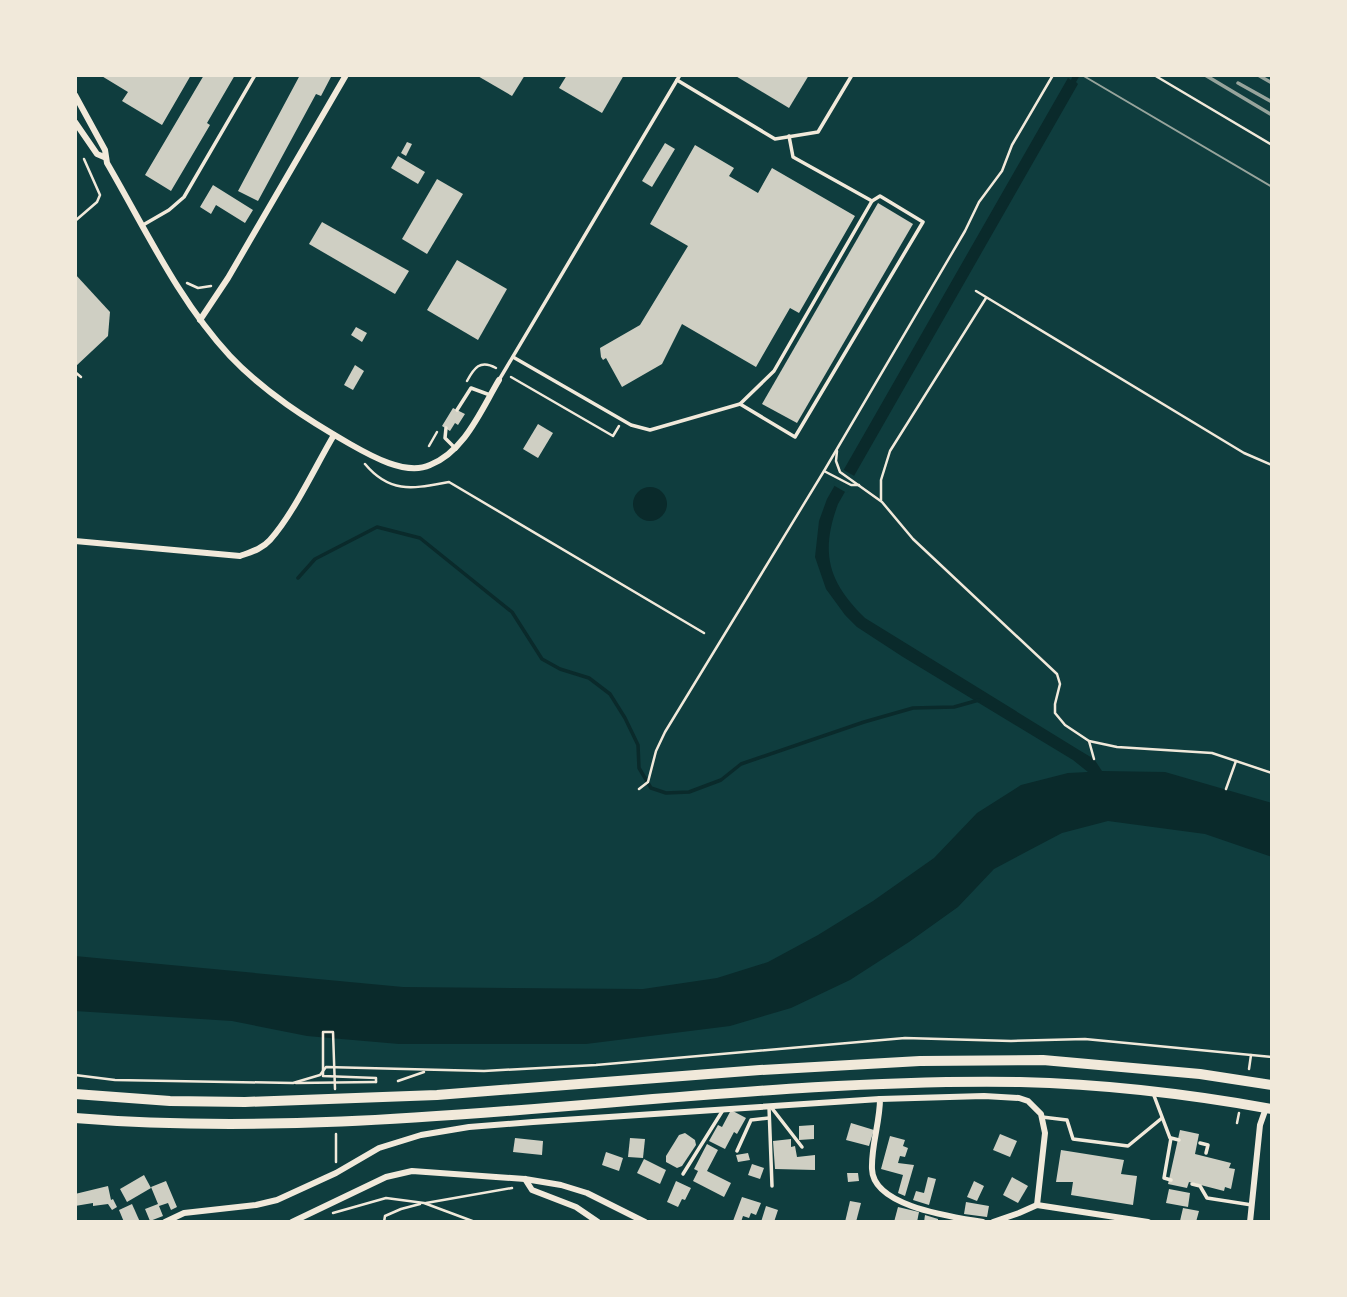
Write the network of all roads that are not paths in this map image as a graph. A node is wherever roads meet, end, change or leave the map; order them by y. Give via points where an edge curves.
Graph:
1 (255, 75) edge
2 (346, 75) edge
3 (852, 75) edge
4 (679, 78) edge
5 (75, 95) edge
6 (75, 122) edge
7 (789, 136) junction
8 (104, 158) junction
9 (872, 201) junction
10 (143, 225) junction
11 (200, 320) junction
12 (513, 356) junction
13 (501, 376) joint
14 (490, 395) junction
15 (740, 404) junction
16 (457, 410) dead end
17 (446, 428) dead end
18 (334, 435) junction
19 (456, 449) junction
20 (75, 541) edge
21 (1272, 1085) edge
22 (1153, 1091) junction
23 (1272, 1092) edge
24 (75, 1094) edge
25 (880, 1099) junction
26 (769, 1105) junction
27 (724, 1108) junction
28 (1269, 1109) edge
29 (1042, 1117) junction
30 (75, 1118) edge
31 (769, 1118) junction
32 (1162, 1118) junction
33 (1171, 1138) junction
34 (1179, 1140) dead end
35 (1200, 1143) dead end
36 (802, 1147) dead end
37 (737, 1151) dead end
38 (1206, 1153) dead end
39 (683, 1174) dead end
40 (524, 1180) junction
41 (1171, 1180) dead end
42 (1192, 1185) dead end
43 (772, 1186) dead end
44 (1037, 1205) junction
45 (1252, 1205) junction
46 (165, 1222) edge
47 (292, 1222) edge
48 (598, 1222) edge
49 (645, 1222) edge
50 (983, 1222) edge
51 (993, 1222) edge
52 (1148, 1222) edge
53 (1250, 1222) edge

1 - 10 lane via 184,197
2 - 11 street
3 - 7 lane via 818,132
4 - 7 lane via 775,139
4 - 12 lane
5 - 8 street via 105,150
6 - 8 street
7 - 9 lane via 793,157
8 - 10 street
9 - 15 lane via 774,371
9 - 15 lane via 880,197 923,222 795,437
10 - 11 street
11 - 18 street via 253,377
12 - 13 lane
12 - 15 lane via 623,421 650,430
13 - 14 street
14 - 16 lane via 471,388
14 - 19 street
17 - 19 lane via 445,438
18 - 19 street via 393,464 415,468 433,464
18 - 20 street via 285,520 256,550 240,556
21 - 24 main road via 1043,1060 920,1061 437,1095 246,1102
22 - 28 main road
22 - 30 main road via 975,1082 783,1090 337,1121 201,1125
22 - 32 lane
23 - 28 main road
25 - 26 street
25 - 29 street via 1018,1098 1028,1101
25 - 50 street via 871,1168 878,1187 903,1203
26 - 27 street
26 - 31 lane
26 - 36 lane
27 - 39 lane
27 - 46 street via 469,1127 421,1135 379,1148 277,1200 184,1213
28 - 45 street via 1259,1125
29 - 32 lane via 1067,1120 1073,1139 1128,1146
29 - 44 street via 1045,1133
31 - 37 lane via 751,1121
31 - 43 lane
32 - 33 lane
33 - 34 lane
33 - 41 lane via 1164,1178
35 - 38 lane via 1208,1145
40 - 47 street via 412,1171 386,1177
40 - 48 street via 532,1190 568,1203
40 - 49 street via 587,1193
42 - 45 lane via 1200,1185 1207,1198
44 - 51 street
44 - 52 street
45 - 53 street

